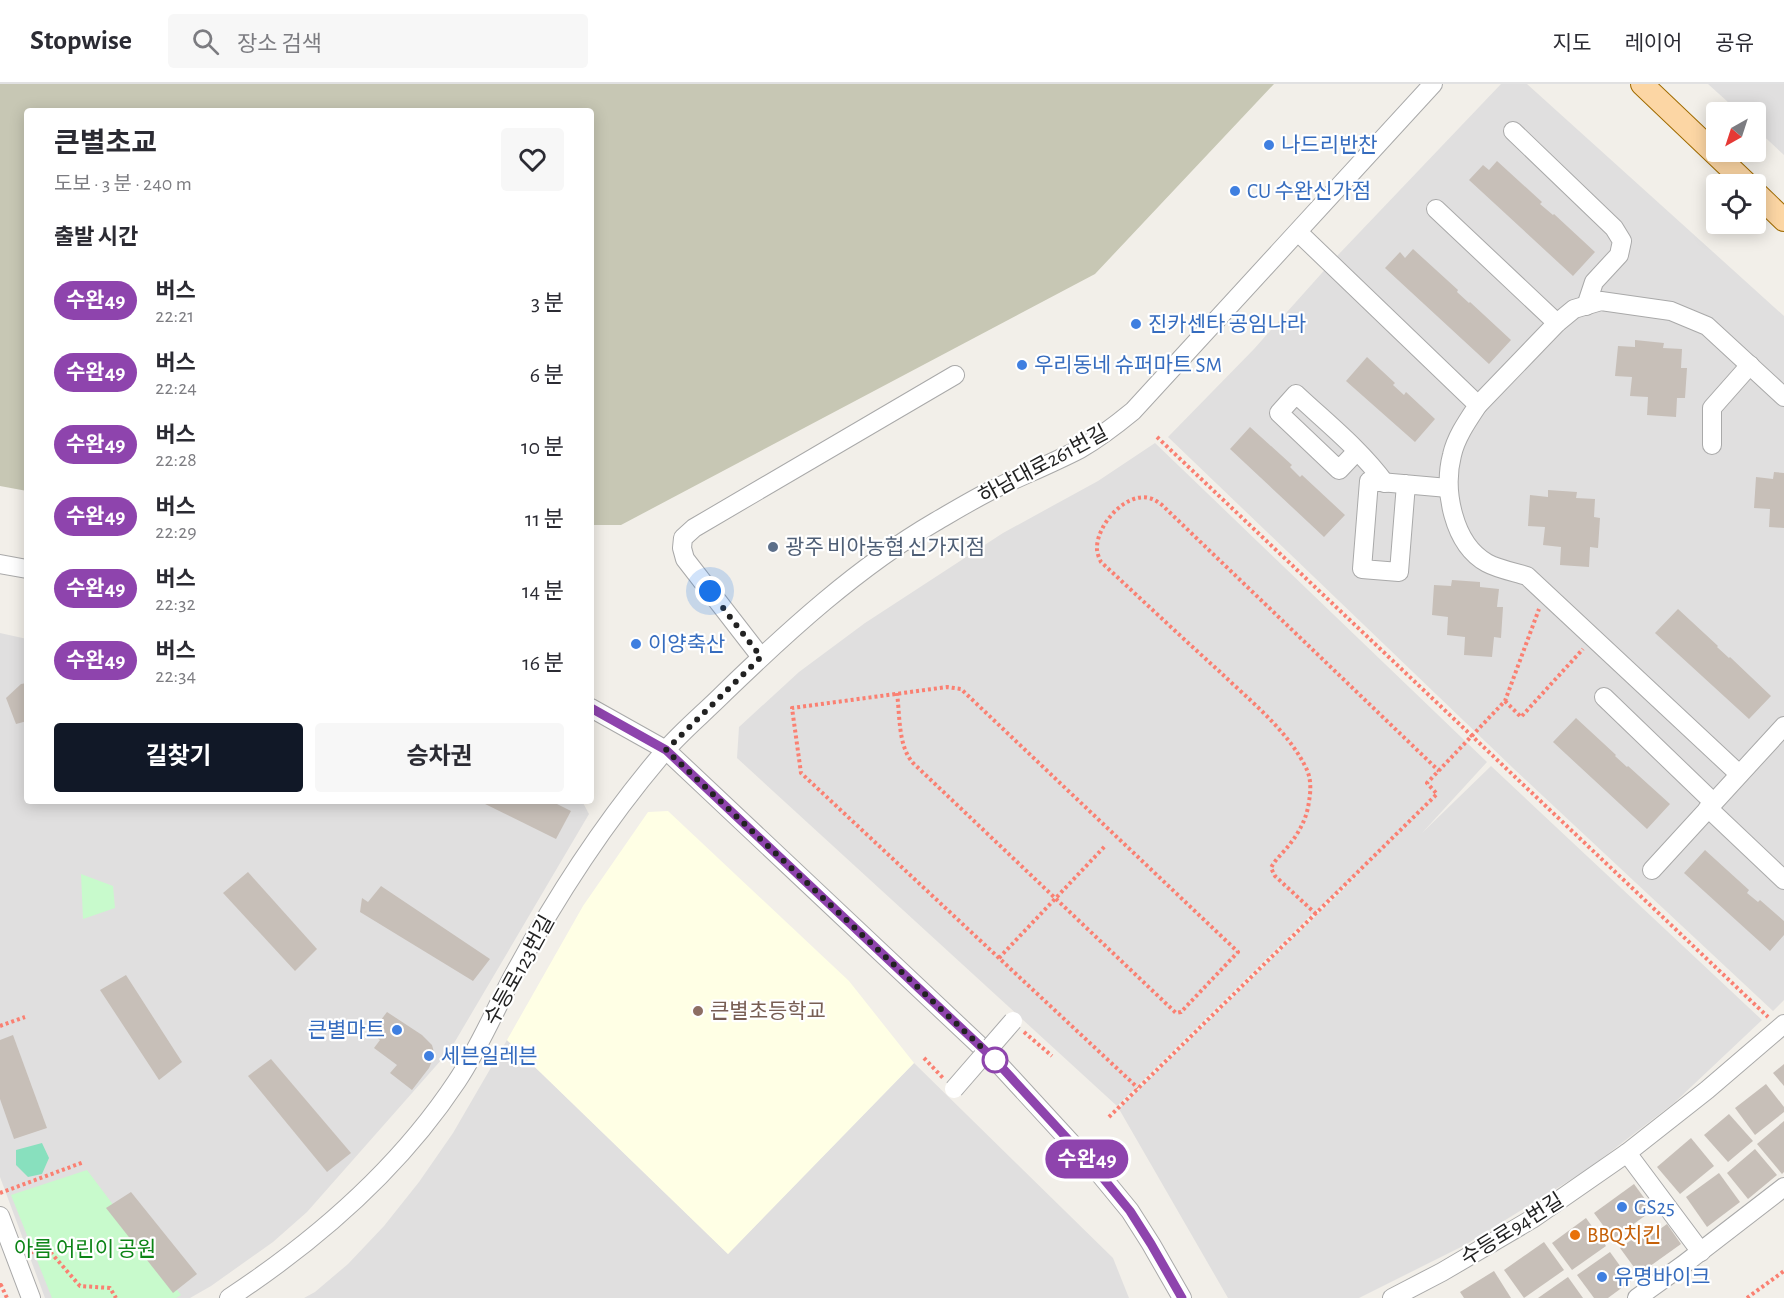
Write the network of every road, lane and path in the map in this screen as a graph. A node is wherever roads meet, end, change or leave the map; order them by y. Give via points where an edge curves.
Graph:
1 (1432, 84) edge
2 (1642, 84) edge
3 (1513, 131) dead end
4 (1736, 174) edge
5 (1766, 203) edge
6 (1436, 208) dead end
7 (1784, 220) edge
8 (1298, 232) junction
9 (1586, 306) junction
10 (1557, 323) junction
11 (1750, 365) junction
12 (955, 375) dead end
13 (1784, 397) edge
14 (1478, 405) junction
15 (1157, 437) dead end
16 (1712, 445) dead end
17 (1357, 451) dead end
18 (1384, 483) junction
19 (1406, 484) junction
20 (1449, 488) junction
21 (0, 564) edge
22 (24, 568) edge
23 (1545, 592) junction
24 (1594, 638) junction
25 (761, 657) junction
26 (897, 693) junction
27 (1604, 697) dead end
28 (1505, 702) junction
29 (594, 710) edge
30 (1784, 726) edge
31 (1472, 736) junction
32 (666, 750) junction
33 (1439, 771) junction
34 (1739, 774) junction
35 (1711, 805) junction
36 (1107, 845) dead end
37 (1652, 870) dead end
38 (1784, 880) edge
39 (1054, 898) junction
40 (1316, 914) junction
41 (999, 958) junction
42 (25, 1017) dead end
43 (1013, 1021) joint
44 (0, 1026) edge
45 (1782, 1026) edge
46 (1052, 1056) dead end
47 (924, 1058) dead end
48 (1138, 1088) junction
49 (954, 1089) joint
50 (1109, 1117) dead end
51 (1627, 1153) junction
52 (84, 1162) dead end
53 (1784, 1187) edge
54 (0, 1193) edge
55 (0, 1216) edge
56 (1701, 1252) junction
57 (16, 1258) junction
58 (1784, 1271) edge
59 (0, 1284) edge
60 (7, 1298) edge
61 (31, 1298) edge
62 (116, 1298) edge
63 (228, 1298) edge
64 (1182, 1298) edge
65 (1392, 1298) edge
66 (1636, 1298) edge
67 (1747, 1298) edge

1 - 8 street, 하남대로261번길
2 - 4 main road
3 - 9 street via 1614,228 1622,241 1619,255 1594,282
5 - 7 main road
6 - 10 street
8 - 14 street
8 - 25 street, 하남대로261번길 via 1133,411 1082,447 991,491 908,539 849,582
9 - 10 street via 1574,309
9 - 11 street via 1601,301 1671,311 1707,326
10 - 14 street
11 - 13 street
11 - 16 street via 1712,408
12 - 25 street via 683,538 685,559
14 - 20 street via 1452,454
15 - 31 path
17 - 18 street
18 - 19 street
18 - 19 street via 1369,482 1362,569 1399,572
19 - 20 street
20 - 23 street via 1453,517 1473,551 1487,563 1527,576
21 - 22 street
23 - 24 street
23 - 28 path
24 - 28 path via 1521,717
24 - 34 street
25 - 32 street, 하남대로261번길
26 - 39 path via 907,756
26 - 39 path via 961,688 1238,952 1176,1013
26 - 41 path via 792,708 801,773
27 - 35 street
28 - 31 path
29 - 32 street
30 - 34 street
31 - 33 path
31 - 45 path
32 - 63 street, 수등로123번길 via 569,879 512,977 476,1050 431,1117 346,1209
32 - 64 street via 1034,1101 1130,1211
33 - 40 path via 1427,783 1437,794
33 - 40 path via 1162,505 1146,497 1127,501 1111,515 1097,542 1101,562 1268,717 1306,769 1310,788 1305,818 1271,868
34 - 35 street
35 - 37 street
35 - 38 street
36 - 39 path
39 - 41 path
40 - 48 path
41 - 48 path
42 - 44 path
43 - 46 path
43 - 49 street, bridge
45 - 51 street, 수등로94번길
47 - 49 path
48 - 50 path
51 - 56 street
51 - 65 street, 수등로94번길 via 1532,1219
52 - 54 path
53 - 56 street
55 - 57 street
56 - 66 street
57 - 61 street
57 - 62 path via 46,1247 80,1286 110,1288
58 - 67 path
59 - 60 path

